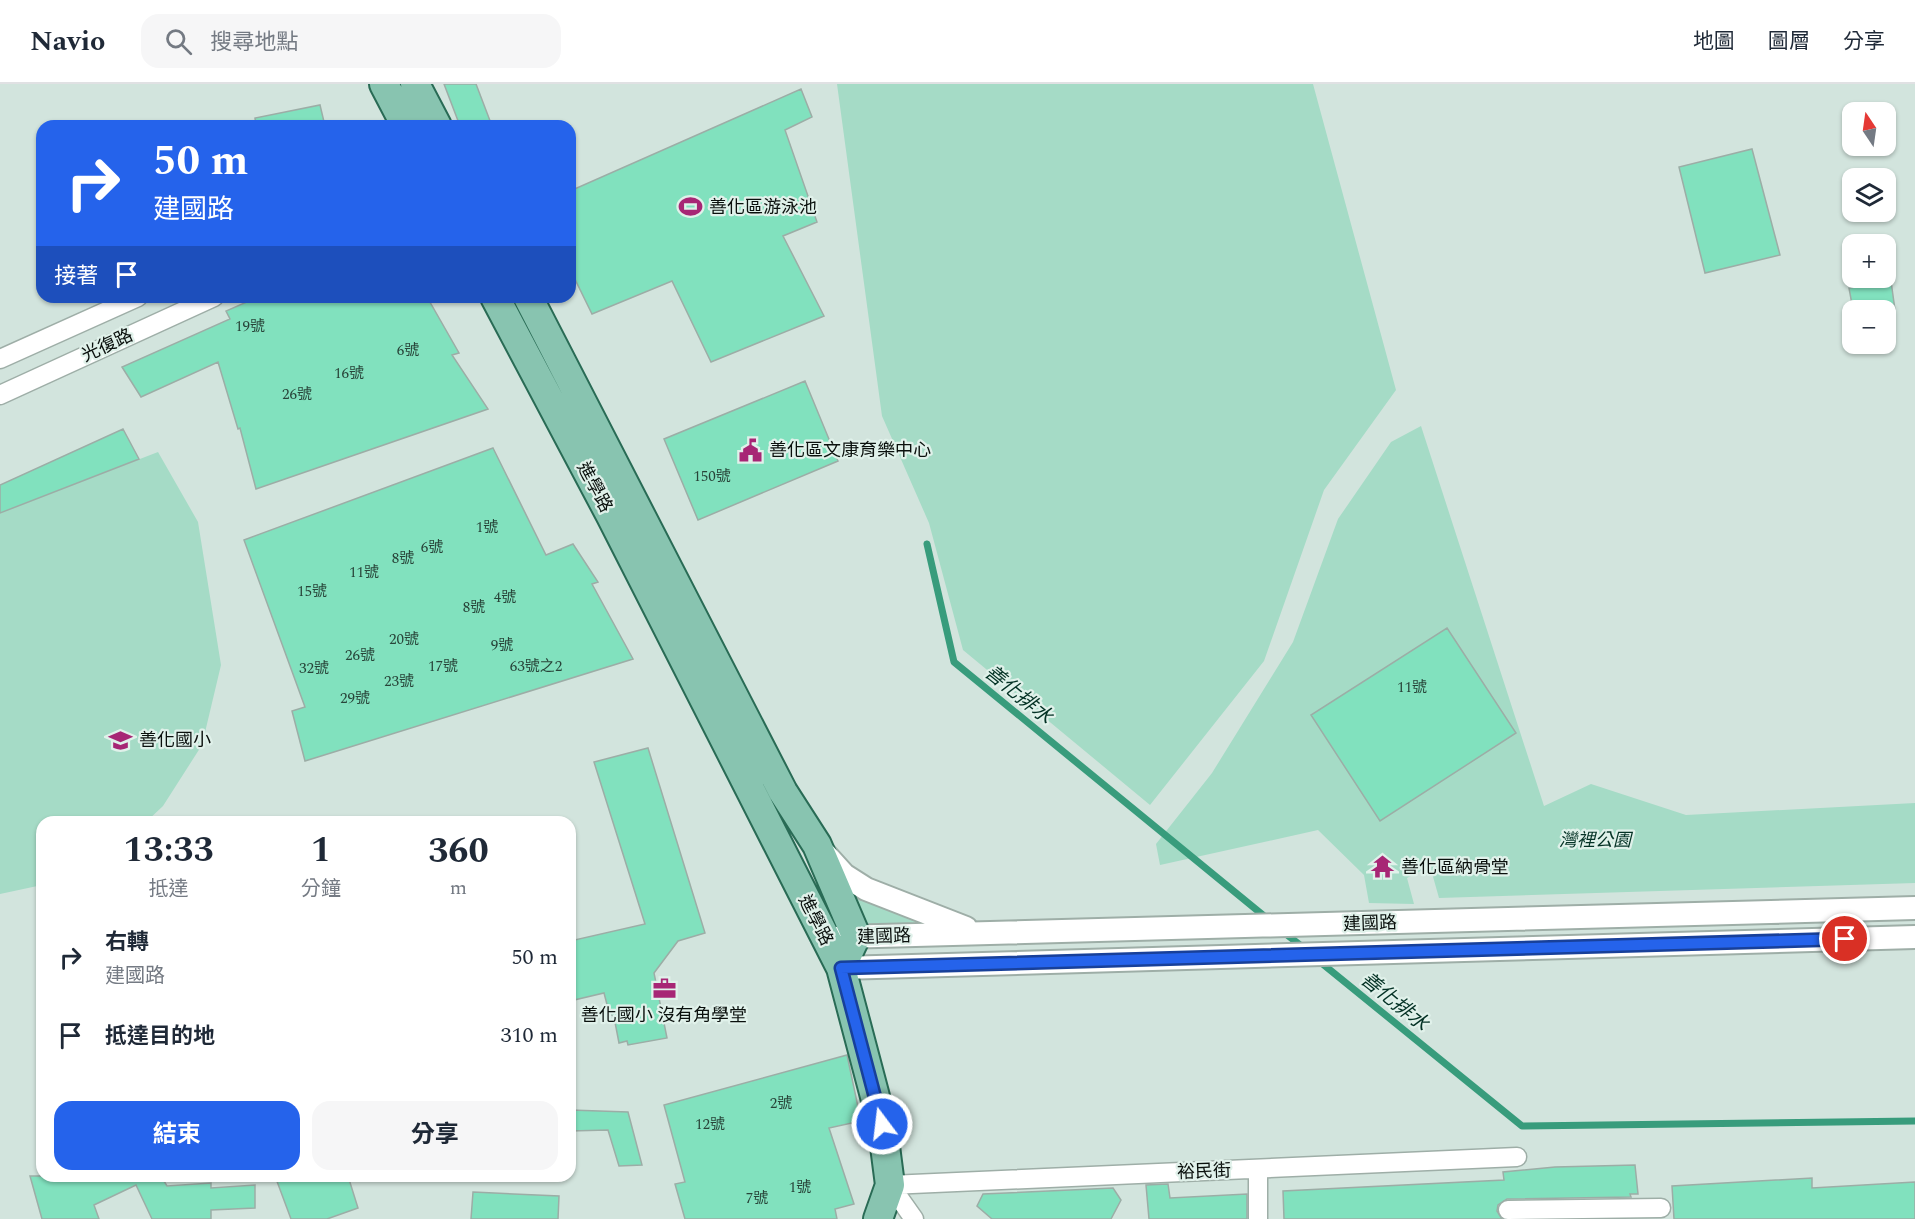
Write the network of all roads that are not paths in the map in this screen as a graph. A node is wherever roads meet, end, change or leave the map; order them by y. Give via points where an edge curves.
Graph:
1 (384, 84) edge
2 (415, 84) edge
3 (403, 120) edge
4 (434, 120) edge
5 (125, 303) edge
6 (201, 303) edge
7 (498, 303) edge
8 (531, 303) edge
9 (0, 359) edge
10 (0, 395) edge
11 (818, 845) junction
12 (1915, 908) edge
13 (979, 933) junction
14 (856, 936) junction
15 (1915, 937) edge
16 (825, 939) junction
17 (841, 968) junction
18 (1517, 1157) dead end
19 (1258, 1169) junction
20 (890, 1185) junction
21 (1661, 1209) dead end
22 (1508, 1210) dead end
23 (878, 1219) edge
24 (914, 1219) edge
25 (1258, 1219) edge

1 - 3 main road
2 - 4 main road
5 - 9 street, 光復路
6 - 10 street, 光復路
7 - 16 main road, 進學路
8 - 11 main road, 進學路 via 783,792
11 - 13 street via 844,875 867,888
11 - 14 main road, 進學路
12 - 13 street, 建國路
13 - 14 street, 建國路
14 - 16 street, 建國路
14 - 17 main road, 進學路
15 - 17 street, 建國路
16 - 17 main road, 進學路
17 - 20 main road via 882,1124
18 - 19 street, 裕民街
19 - 20 street, 裕民街
19 - 25 street
20 - 23 main road
20 - 24 street
21 - 22 street

